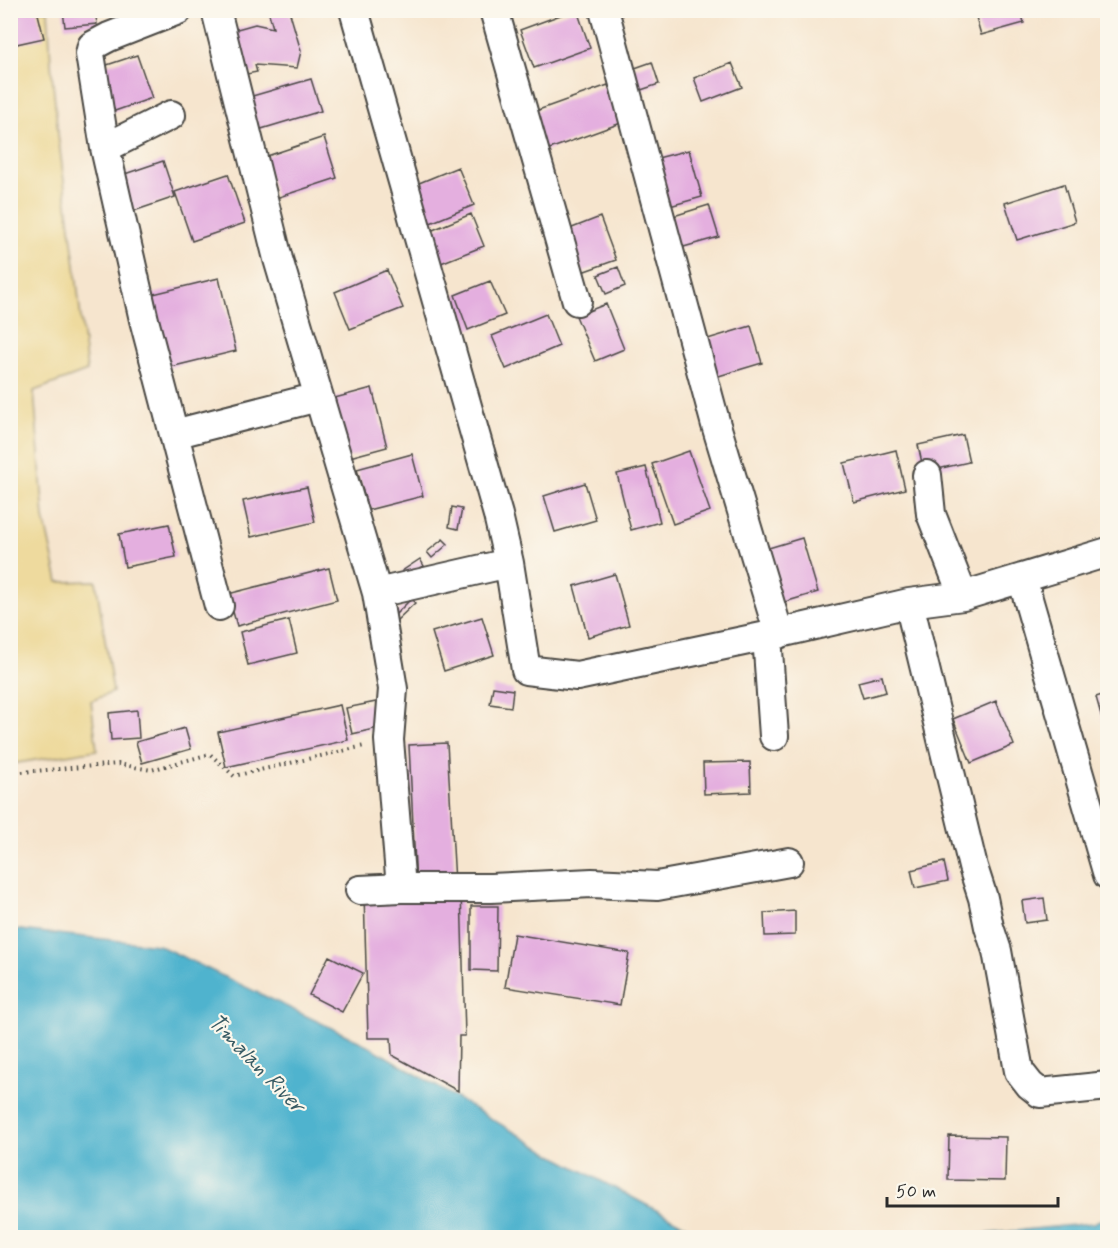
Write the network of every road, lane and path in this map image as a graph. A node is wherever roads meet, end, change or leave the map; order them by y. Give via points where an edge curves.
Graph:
1 (178, 10) edge
2 (216, 10) edge
3 (354, 10) edge
4 (494, 10) edge
5 (604, 10) edge
6 (171, 115) dead end
7 (105, 148) junction
8 (577, 301) dead end
9 (318, 396) junction
10 (174, 434) junction
11 (927, 476) dead end
12 (1107, 552) edge
13 (509, 563) junction
14 (1022, 578) junction
15 (377, 593) junction
16 (963, 596) junction
17 (909, 603) junction
18 (219, 606) dead end
19 (773, 635) junction
20 (774, 735) dead end
21 (389, 740) junction
22 (10, 773) edge
23 (789, 862) dead end
24 (1107, 875) edge
25 (401, 888) junction
26 (360, 890) dead end
27 (1107, 1086) edge

1 - 7 street via 92,46
2 - 9 street via 278,260
3 - 13 street
4 - 8 street
5 - 19 street
6 - 7 street
7 - 10 street
9 - 10 street
9 - 15 street
10 - 18 street
11 - 16 street via 931,514
12 - 14 street
13 - 15 street
13 - 19 street via 526,670 577,676
14 - 16 street
14 - 24 street
15 - 21 street via 393,689
16 - 17 street
17 - 19 street
17 - 27 street via 997,951 1019,1071 1040,1093
19 - 20 street
21 - 22 path via 234,776 210,754 151,770 118,764
21 - 25 street
23 - 25 street via 657,886 592,883
25 - 26 street

